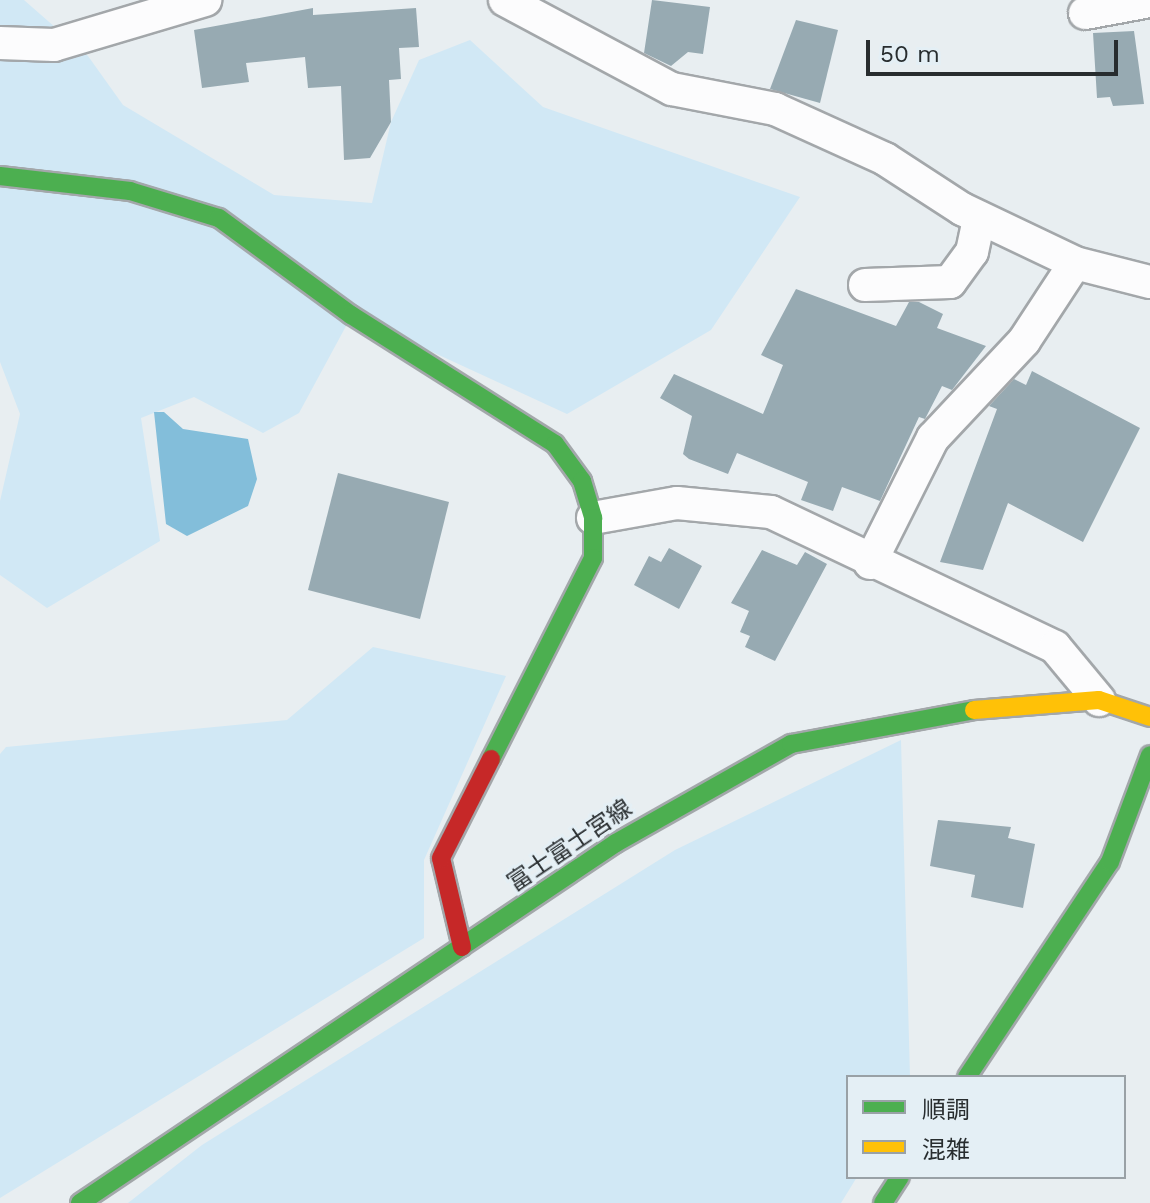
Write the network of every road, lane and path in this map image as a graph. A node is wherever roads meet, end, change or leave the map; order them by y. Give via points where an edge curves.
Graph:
1 (205, 0) edge
2 (505, 0) edge
3 (1150, 1) edge
4 (1085, 13) dead end
5 (0, 43) edge
6 (0, 176) edge
7 (979, 218) junction
8 (1075, 263) junction
9 (1150, 282) edge
10 (865, 285) dead end
11 (593, 518) junction
12 (870, 563) junction
13 (1099, 700) junction
14 (1150, 717) edge
15 (1150, 755) edge
16 (462, 947) junction
17 (968, 1075) edge
18 (899, 1179) edge
19 (80, 1203) edge
20 (883, 1203) edge

1 - 5 street via 54,45
2 - 7 street via 672,89 775,109 871,152
3 - 4 street
6 - 11 street via 130,191 219,218 351,315 555,444 582,481
7 - 8 street
7 - 10 street via 972,252 950,282
8 - 9 street
8 - 12 street via 1024,341 933,438
11 - 12 street via 677,503 771,512
11 - 16 street via 593,558 576,601 441,858
12 - 13 street via 1055,647
13 - 14 street, 富士富士宮線
13 - 16 street, 富士富士宮線 via 888,720 791,744 688,797
15 - 17 street via 1110,862
16 - 19 street, 富士富士宮線
18 - 20 street

